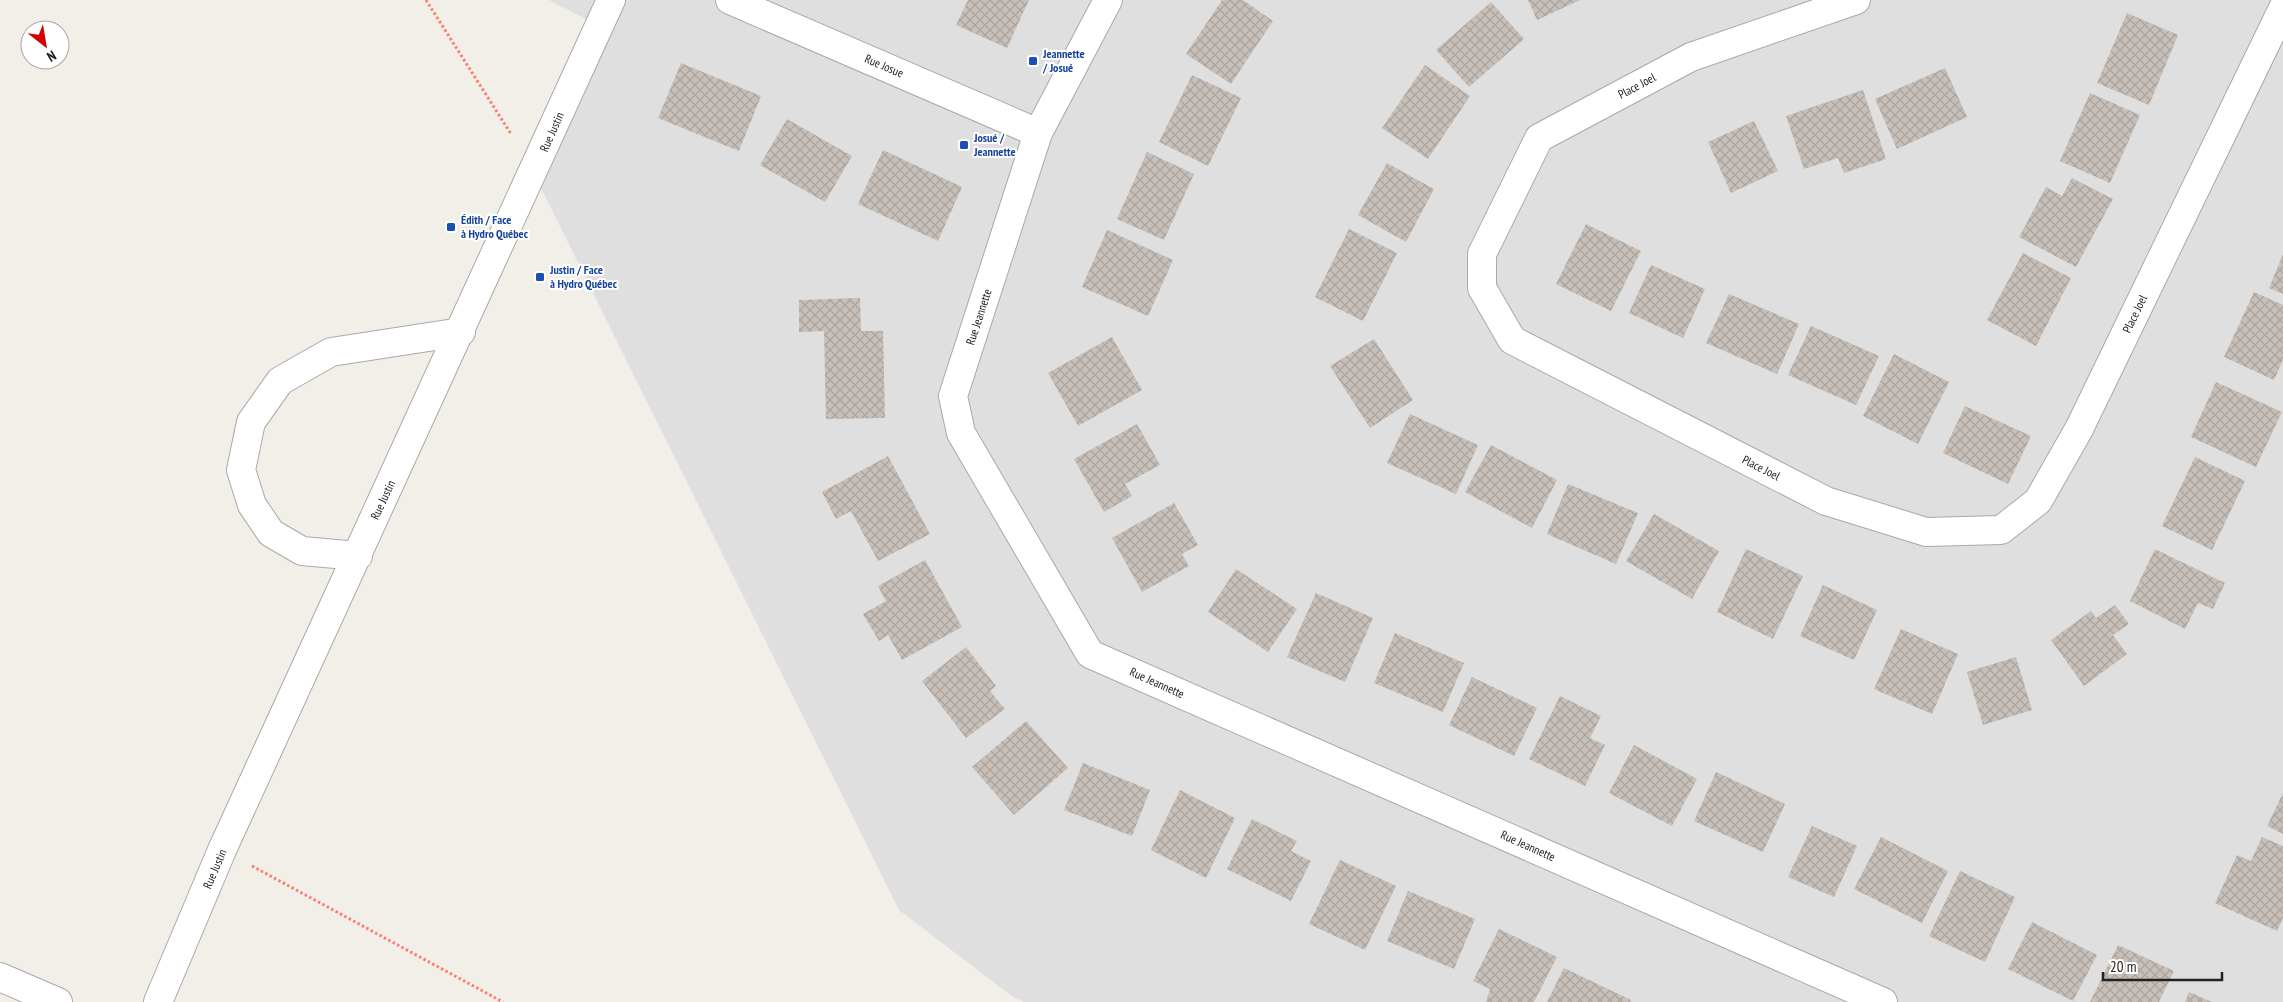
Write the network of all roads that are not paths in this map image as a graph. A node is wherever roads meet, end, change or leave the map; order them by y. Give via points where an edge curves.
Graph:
1 (611, 0) edge
2 (730, 0) edge
3 (1108, 0) edge
4 (1856, 0) edge
5 (2283, 8) edge
6 (1038, 132) junction
7 (461, 332) junction
8 (358, 556) junction
9 (0, 977) edge
10 (58, 1002) edge
11 (158, 1002) edge
12 (1883, 1002) edge

1 - 7 street, Rue Justin
2 - 6 street, Rue Josue
3 - 6 street, Rue Jeannette
4 - 5 street, Place Joel via 1691,57 1539,138 1482,254 1482,288 1512,340 1826,501 1926,532 2001,530 2038,501 2079,429
6 - 12 street, Rue Jeannette via 954,396 961,433 1090,654
7 - 8 street, Rue Justin
7 - 8 street via 331,352 280,381 251,422 241,470 252,505 271,533 302,551
8 - 11 street, Rue Justin via 222,850
9 - 10 street

